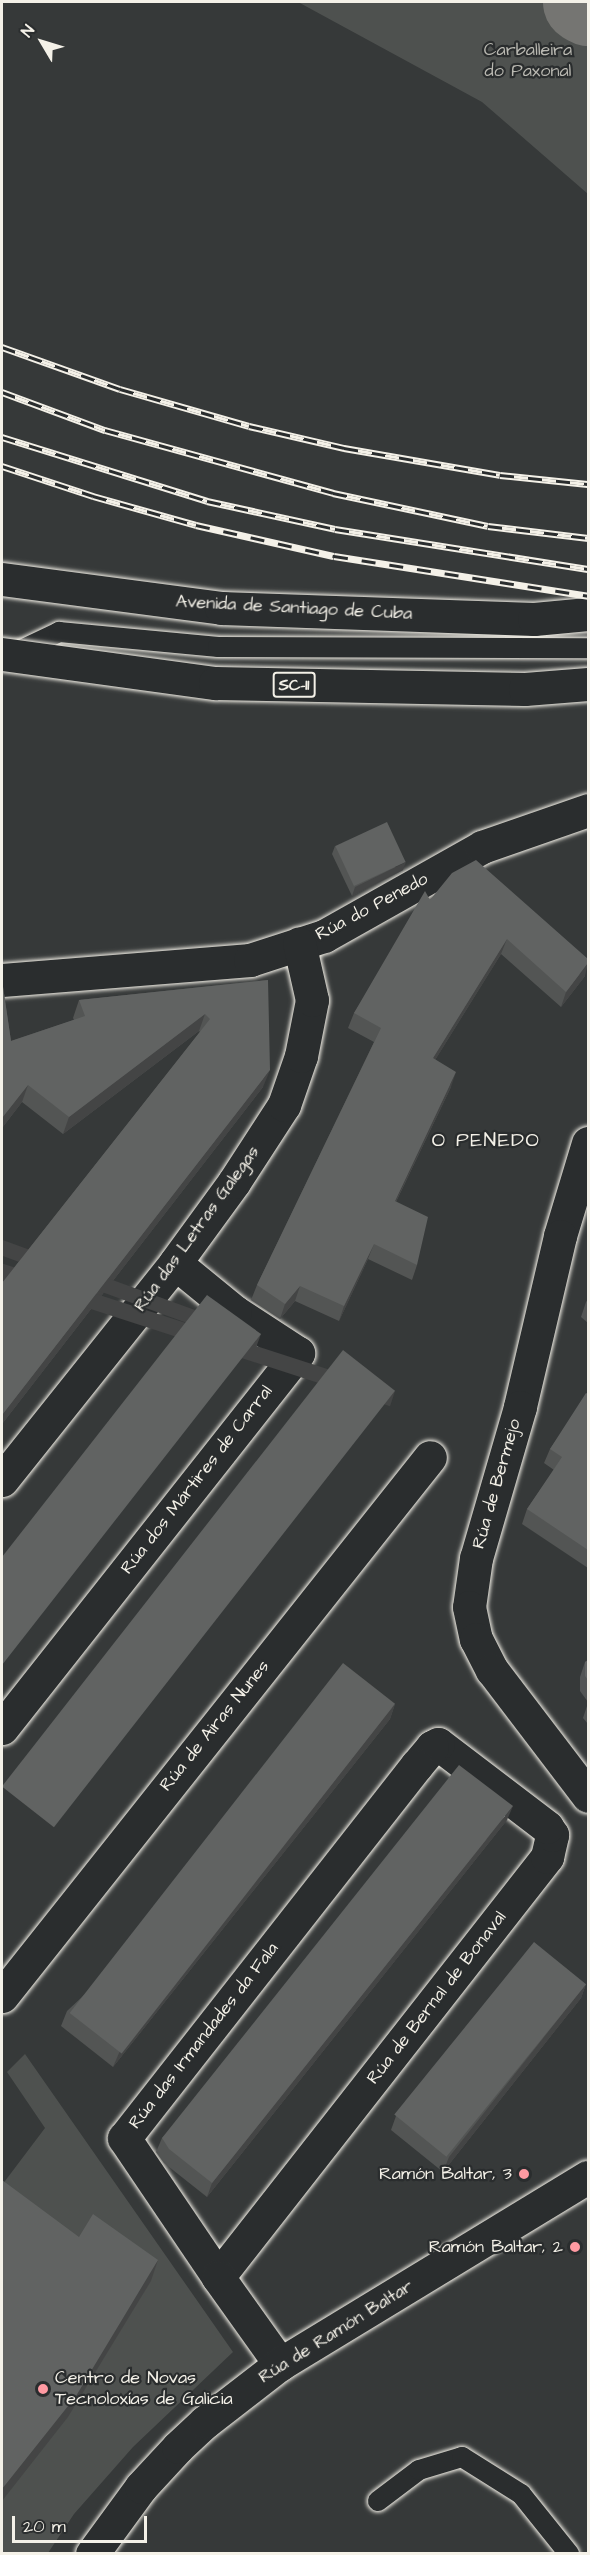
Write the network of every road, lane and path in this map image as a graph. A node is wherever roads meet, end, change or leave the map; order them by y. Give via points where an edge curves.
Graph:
1 (2, 579) edge
2 (588, 614) edge
3 (588, 648) edge
4 (2, 654) edge
5 (2, 660) edge
6 (588, 684) edge
7 (588, 810) edge
8 (299, 943) junction
9 (2, 980) edge
10 (588, 1143) edge
11 (176, 1263) junction
12 (429, 1457) dead end
13 (2, 1480) edge
14 (2, 1728) edge
15 (432, 1747) joint
16 (588, 1796) edge
17 (2, 1996) edge
18 (588, 2177) edge
19 (218, 2277) junction
20 (280, 2364) junction
21 (378, 2500) dead end
22 (92, 2553) edge
23 (569, 2553) edge

1 - 2 main road, Avenida de Santiago de Cuba via 221,608 534,619
3 - 5 lane via 218,647 59,632
4 - 6 main road, SC-11, bridge via 215,683 525,689
7 - 8 main road, Rúa do Penedo via 482,847 324,936
8 - 9 main road, Rúa do Penedo via 250,960
8 - 11 main road, Rúa das Letras Galegas via 312,1000 301,1056 284,1105
10 - 16 main road, Rúa de Bermejo via 560,1236 520,1407 476,1558 469,1607 476,1639 492,1670
11 - 13 main road, Rúa das Letras Galegas
11 - 14 main road, Rúa dos Mártires de Carral via 235,1312 298,1353
12 - 17 main road, Rúa de Airas Nunes
15 - 19 main road, Rúa das Irmandades da Fala via 124,2138
15 - 19 main road, Rúa de Bernal de Bonaval via 438,1744 446,1748 548,1827 552,1835 547,1857
18 - 20 main road, Rúa de Ramón Baltar
19 - 20 main road, Rúa das Irmandades da Fala
20 - 22 main road, Rúa de Ramón Baltar via 178,2447 141,2487
21 - 23 lane via 419,2470 462,2457 521,2494

